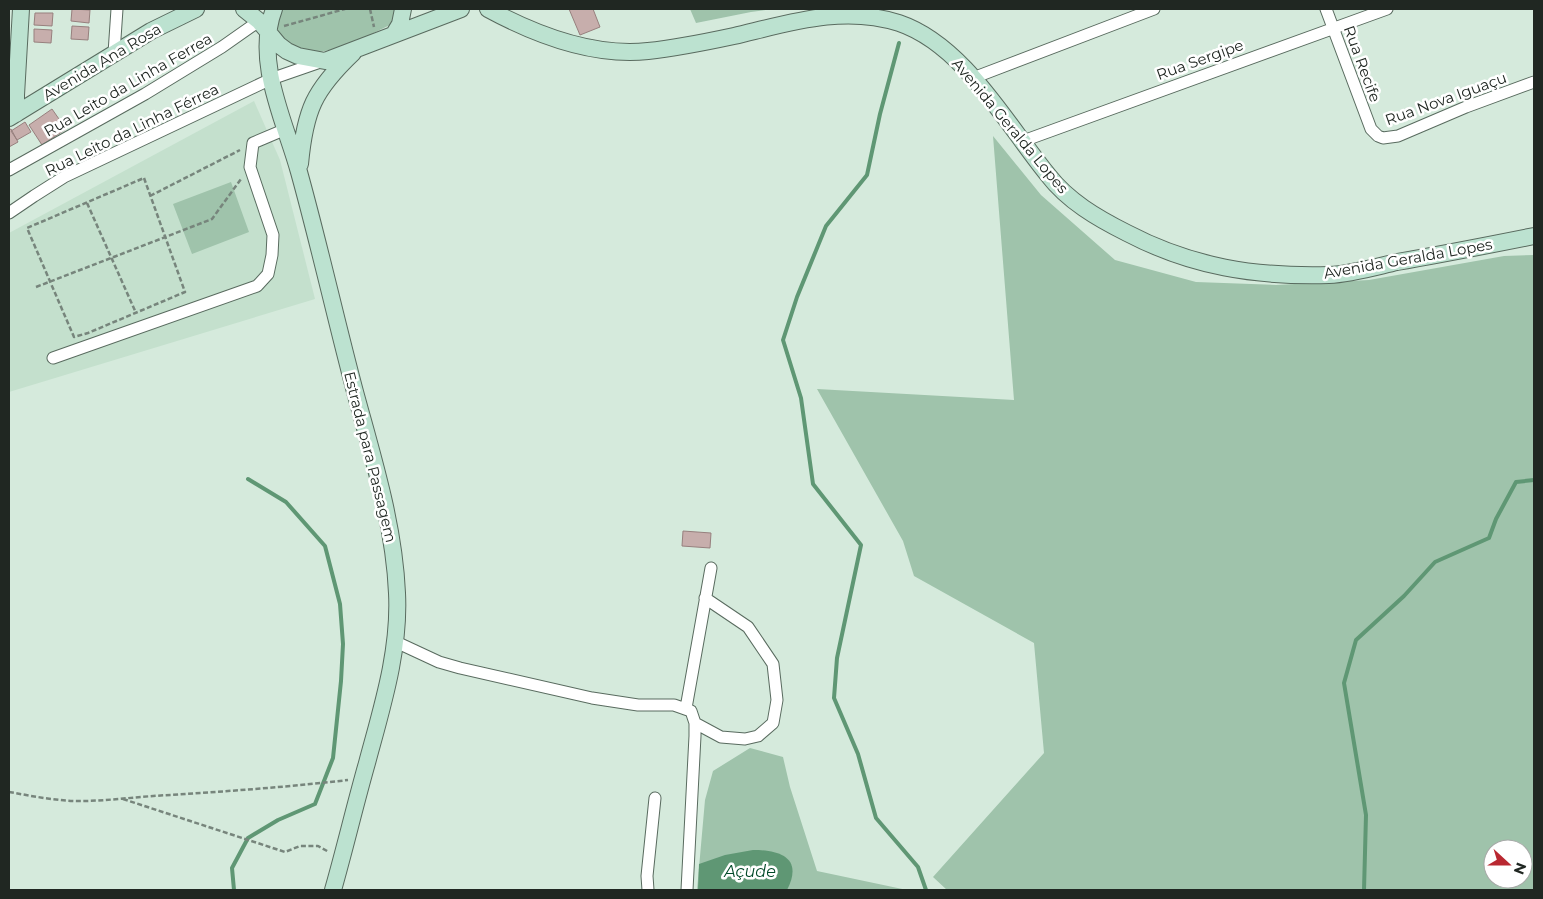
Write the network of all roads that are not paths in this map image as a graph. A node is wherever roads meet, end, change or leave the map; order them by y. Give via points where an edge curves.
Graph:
1 (21, 9) edge
2 (117, 9) edge
3 (196, 9) edge
4 (244, 9) edge
5 (274, 9) edge
6 (403, 9) edge
7 (461, 9) edge
8 (488, 9) edge
9 (1154, 9) edge
10 (1326, 9) edge
11 (1387, 9) edge
12 (263, 25) junction
13 (1333, 28) junction
14 (394, 34) junction
15 (358, 49) junction
16 (114, 53) junction
17 (325, 61) junction
18 (973, 78) junction
19 (271, 79) junction
20 (1534, 82) edge
21 (12, 96) edge
22 (13, 116) edge
23 (286, 129) junction
24 (1371, 129) joint
25 (1023, 141) junction
26 (9, 170) edge
27 (299, 172) junction
28 (9, 213) edge
29 (1534, 236) edge
30 (53, 358) dead end
31 (711, 568) dead end
32 (705, 598) junction
33 (396, 642) junction
34 (686, 708) junction
35 (696, 723) junction
36 (656, 798) dead end
37 (333, 890) edge
38 (648, 890) edge
39 (687, 890) edge

1 - 21 main road
2 - 16 street
3 - 16 main road, Avenida Ana Rosa via 151,30
4 - 12 main road
5 - 12 main road, Estrada para Passagem
6 - 14 main road
7 - 14 main road
8 - 18 main road, Avenida Geralda Lopes via 541,34 584,46 645,52 804,18 866,16 900,24 923,35 949,54
9 - 18 street
10 - 13 street, Rua Recife
11 - 13 street, Rua Sergipe
12 - 17 main road via 287,51
12 - 19 main road, Estrada para Passagem
12 - 26 street, Rua Leito da Linha Ferrea
13 - 24 street, Rua Recife
13 - 25 street, Rua Sergipe
14 - 15 main road
15 - 17 main road
15 - 27 main road via 325,82 313,102 304,127
16 - 22 main road, Avenida Ana Rosa
17 - 19 street, Rua Leito da Linha Férrea
18 - 25 main road, Avenida Geralda Lopes
19 - 23 main road, Estrada para Passagem
19 - 28 street, Rua Leito da Linha Férrea via 64,178
20 - 24 street, Rua Nova Iguaçu via 1398,136 1383,138
21 - 22 main road
23 - 27 main road, Estrada para Passagem
23 - 30 street via 253,143 250,167 273,235 268,274 257,286
25 - 29 main road, Avenida Geralda Lopes via 1066,194 1104,221 1163,250 1235,271 1331,275
27 - 33 main road, Estrada para Passagem via 380,486 398,594
31 - 32 street
32 - 34 street
32 - 35 street via 748,628 773,664 777,700 773,723 758,736 745,739 721,736
33 - 34 street via 439,662 519,682 617,702
33 - 37 main road, Estrada para Passagem
34 - 35 street
35 - 39 street
36 - 38 street

